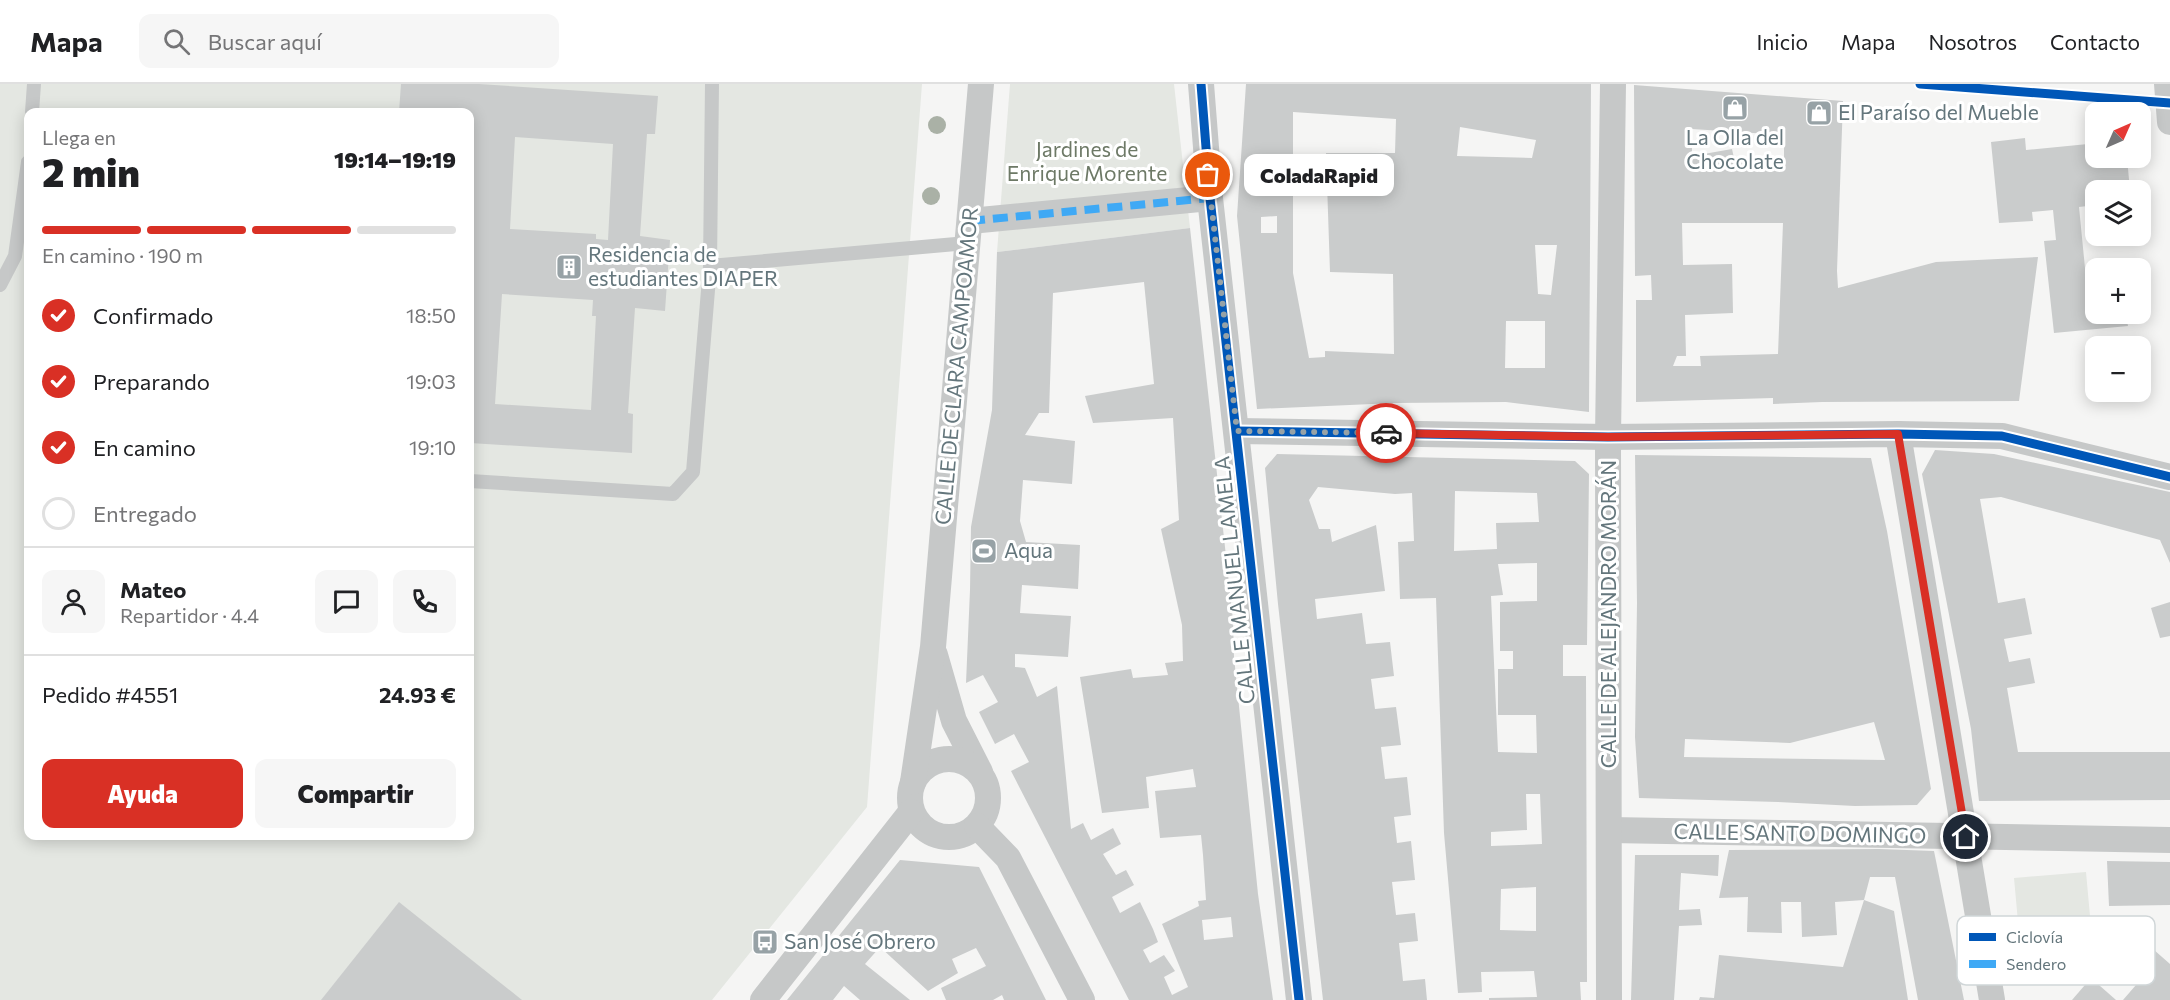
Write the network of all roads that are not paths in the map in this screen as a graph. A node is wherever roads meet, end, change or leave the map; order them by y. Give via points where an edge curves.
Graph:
1 (34, 84) edge
2 (712, 84) edge
3 (981, 84) edge
4 (1201, 84) edge
5 (1612, 84) edge
6 (2167, 84) edge
7 (32, 108) edge
8 (2170, 122) edge
9 (24, 191) edge
10 (1210, 198) junction
11 (968, 232) junction
12 (710, 266) junction
13 (0, 285) edge
14 (1237, 431) junction
15 (1898, 434) junction
16 (1608, 437) junction
17 (2170, 477) edge
18 (474, 481) edge
19 (933, 647) junction
20 (980, 772) junction
21 (913, 782) junction
22 (912, 812) junction
23 (977, 826) junction
24 (1610, 830) junction
25 (1966, 837) junction
26 (2170, 840) edge
27 (1979, 916) edge
28 (1990, 985) edge
29 (763, 1000) edge
30 (1082, 1000) edge
31 (1299, 1000) edge
32 (1609, 1000) edge
33 (1992, 1000) edge

1 - 7 lane
2 - 12 lane
3 - 11 street, CALLE DE CLARA CAMPOAMOR
4 - 10 street, CALLE MANUEL LAMELA
5 - 16 street, CALLE DE ALEJANDRO MORÁN
6 - 8 street
9 - 13 lane via 15,256
10 - 11 street
10 - 14 street, CALLE MANUEL LAMELA
11 - 12 lane
11 - 19 street, CALLE DE CLARA CAMPOAMOR
12 - 18 lane via 693,472 682,486 673,494
14 - 16 street
14 - 31 street, CALLE MANUEL LAMELA
15 - 16 street
15 - 17 street via 2002,436
15 - 25 street
16 - 24 street, CALLE DE ALEJANDRO MORÁN
19 - 20 street, CALLE DE CLARA CAMPOAMOR via 954,722
19 - 21 street, CALLE DE CLARA CAMPOAMOR
20 - 21 street via 951,758 922,769
20 - 23 street via 989,800 986,814
21 - 22 street via 909,797
22 - 23 street via 920,825 948,838 964,835
22 - 29 street
23 - 30 street via 1008,858
24 - 25 street, CALLE SANTO DOMINGO
24 - 32 street, CALLE DE ALEJANDRO MORÁN
25 - 26 street, CALLE SANTO DOMINGO
25 - 27 street
28 - 33 street

